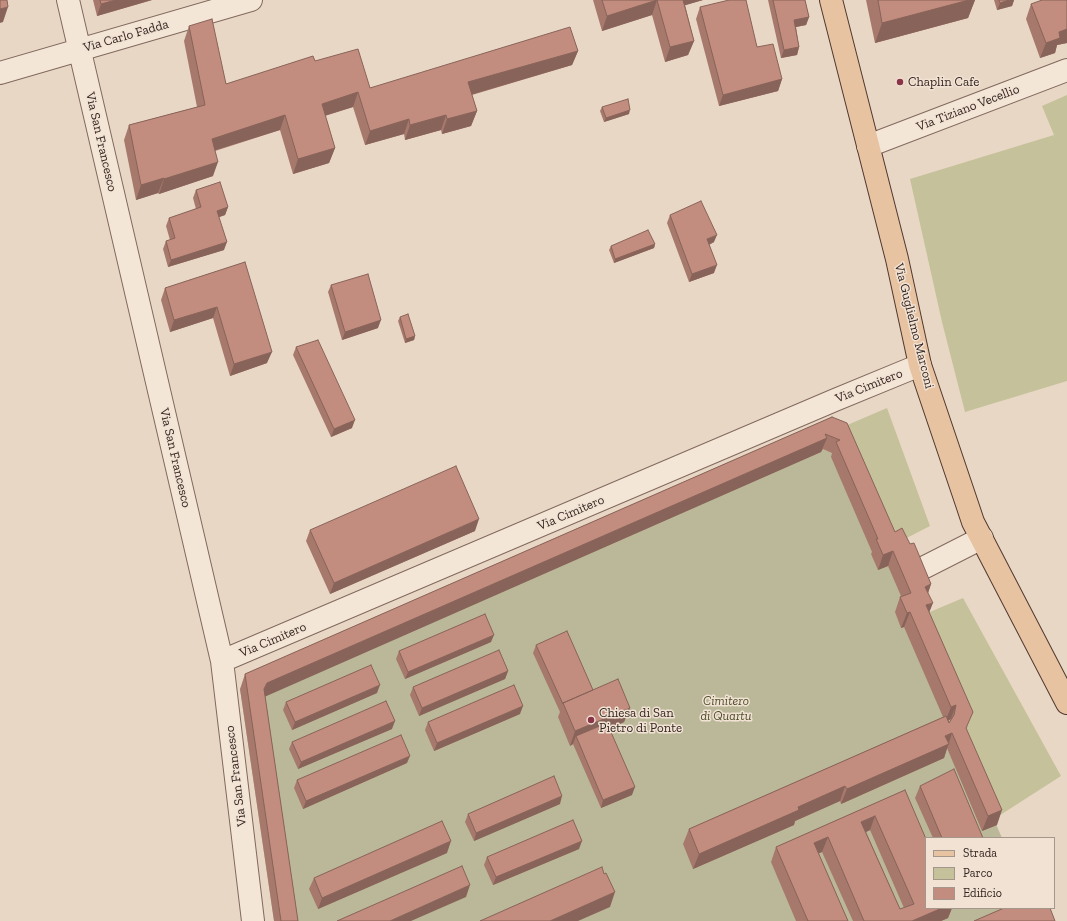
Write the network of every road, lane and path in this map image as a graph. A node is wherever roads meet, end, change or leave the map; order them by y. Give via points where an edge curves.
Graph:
1 (68, 0) edge
2 (251, 0) edge
3 (831, 0) edge
4 (80, 50) junction
5 (1067, 70) edge
6 (0, 73) edge
7 (868, 146) junction
8 (920, 365) junction
9 (982, 538) junction
10 (920, 570) edge
11 (222, 661) junction
12 (1067, 703) edge
13 (254, 921) edge

1 - 4 street, Via San Francesco
2 - 4 street, Via Carlo Fadda
3 - 7 main road, Via Guglielmo Marconi
4 - 6 street, Via Carlo Fadda
4 - 11 street, Via San Francesco
5 - 7 street, Via Tiziano Vecellio
7 - 8 main road, Via Guglielmo Marconi via 897,259
8 - 9 main road, Via Guglielmo Marconi via 973,522
8 - 11 street, Via Cimitero
9 - 10 street
9 - 12 main road, Via Guglielmo Marconi
11 - 13 street, Via San Francesco

